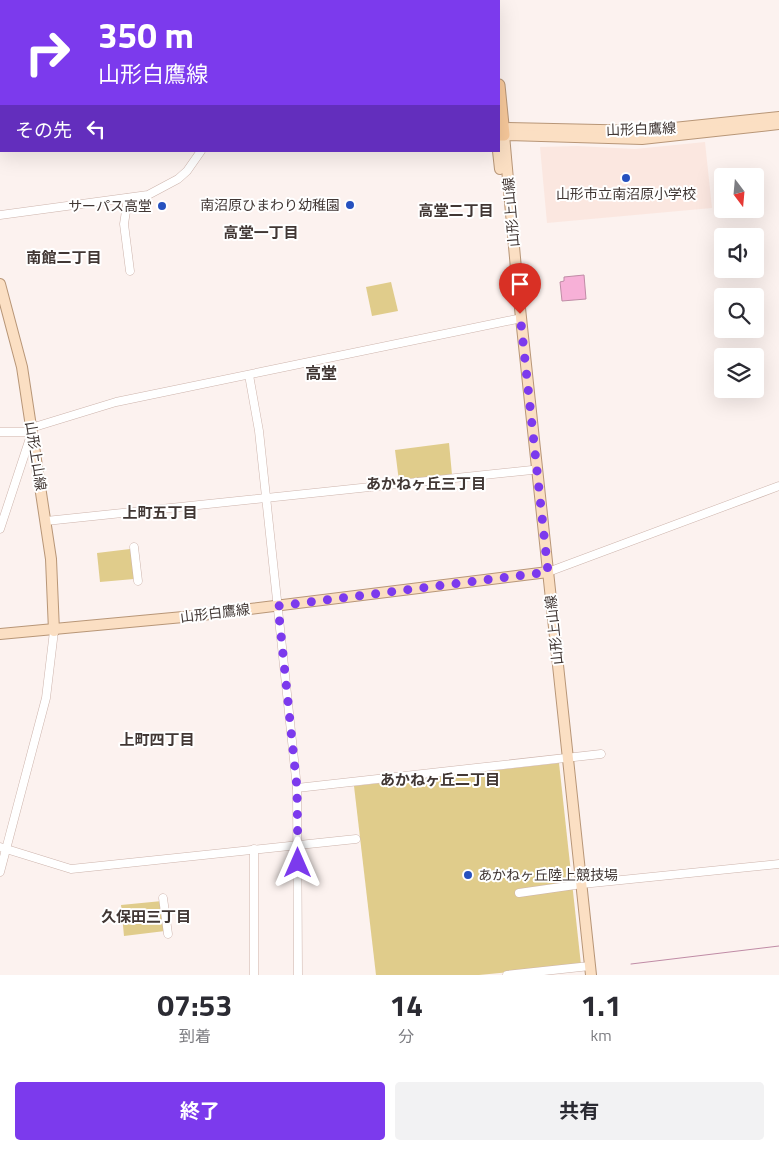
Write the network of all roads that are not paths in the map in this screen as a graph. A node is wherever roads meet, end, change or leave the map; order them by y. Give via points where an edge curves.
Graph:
1 (500, 108) edge
2 (779, 117) edge
3 (779, 124) edge
4 (501, 131) edge
5 (200, 152) edge
6 (498, 152) edge
7 (128, 198) junction
8 (0, 215) edge
9 (130, 271) dead end
10 (0, 284) edge
11 (517, 319) junction
12 (249, 375) junction
13 (31, 430) junction
14 (0, 432) edge
15 (532, 470) junction
16 (779, 486) edge
17 (266, 498) junction
18 (46, 521) junction
19 (0, 529) edge
20 (134, 547) dead end
21 (545, 573) junction
22 (138, 581) dead end
23 (278, 606) junction
24 (54, 631) junction
25 (0, 634) edge
26 (601, 754) dead end
27 (565, 758) junction
28 (297, 788) junction
29 (356, 839) dead end
30 (297, 845) junction
31 (3, 848) edge
32 (254, 849) junction
33 (779, 864) edge
34 (0, 872) edge
35 (579, 885) junction
36 (519, 893) dead end
37 (163, 898) dead end
38 (168, 934) dead end
39 (588, 971) edge
40 (541, 973) edge
41 (254, 975) edge
42 (298, 975) edge
43 (507, 975) edge

1 - 4 highway
2 - 4 main road, 山形白鷹線 via 645,131
3 - 4 main road, 山形白鷹線 via 642,139
4 - 21 main road, 山形上山線
5 - 7 street via 187,171 169,186 148,195
6 - 11 main road, 山形上山線
7 - 8 street
7 - 9 street via 124,224
10 - 13 main road, 山形上山線 via 22,367
11 - 12 street
11 - 15 main road, 山形上山線
12 - 13 street via 116,402
12 - 17 street
13 - 14 street
13 - 18 main road, 山形上山線
13 - 19 street
15 - 17 street
15 - 21 main road, 山形上山線
16 - 21 street
17 - 18 street
17 - 23 street
18 - 24 main road, 山形上山線
20 - 22 street
21 - 23 main road, 山形白鷹線
21 - 27 main road, 山形上山線
23 - 24 main road, 山形白鷹線
23 - 28 street
24 - 25 main road, 山形白鷹線
24 - 31 street via 46,698
26 - 27 street
27 - 28 street
27 - 35 main road, 山形上山線
28 - 30 street
29 - 30 street
30 - 32 street
30 - 42 street
31 - 32 street via 71,869
31 - 34 street
32 - 41 street
33 - 35 street
35 - 36 street
35 - 39 main road, 山形上山線
37 - 38 street
39 - 40 street
40 - 43 street

